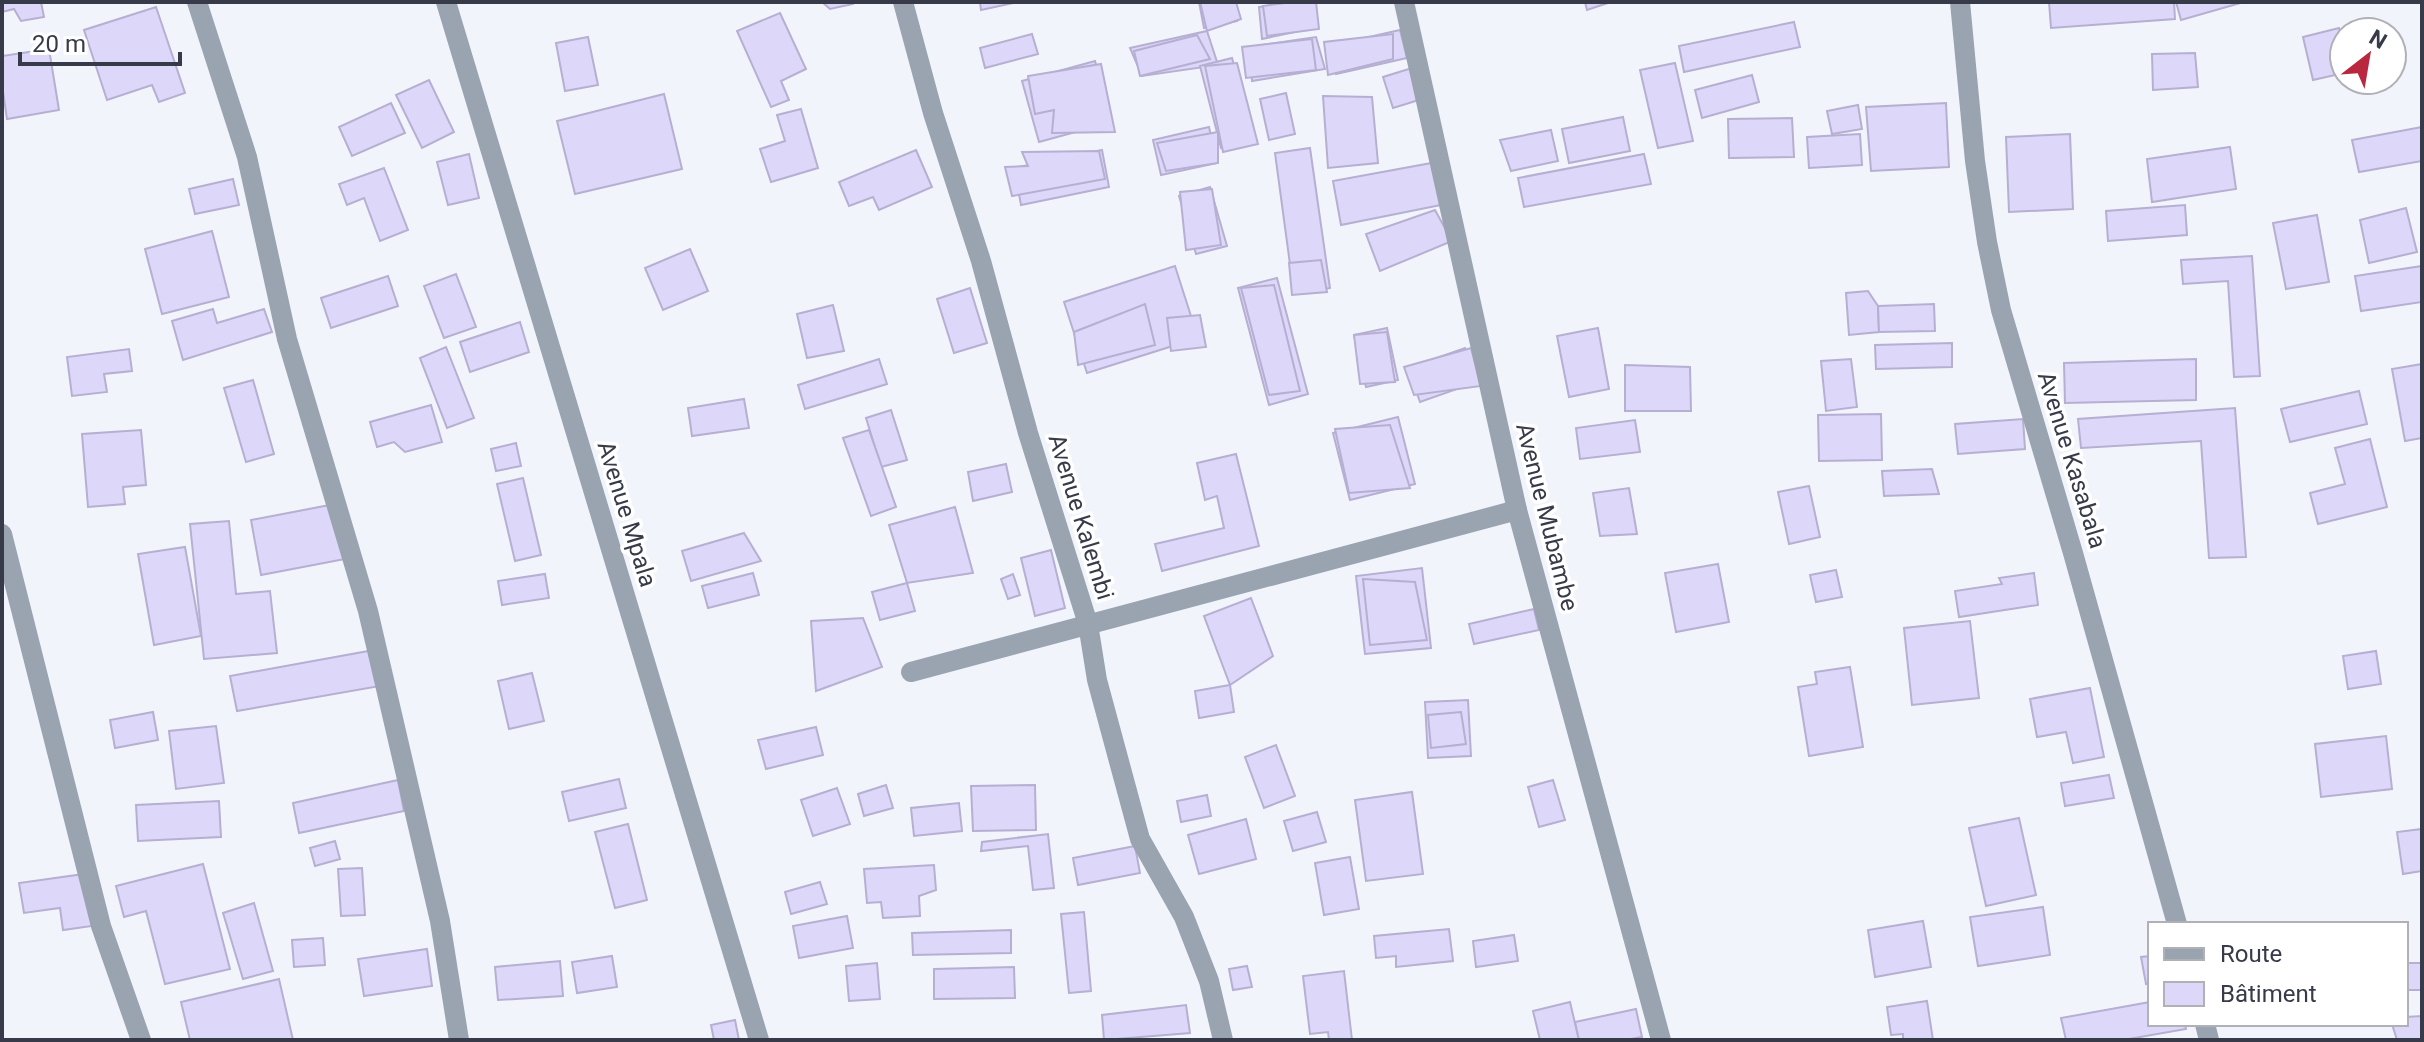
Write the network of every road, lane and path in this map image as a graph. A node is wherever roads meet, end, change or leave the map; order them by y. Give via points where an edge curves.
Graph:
1 (197, 2) edge
2 (446, 2) edge
3 (903, 2) edge
4 (1404, 2) edge
5 (1960, 2) edge
6 (1517, 510) junction
7 (2, 534) edge
8 (1088, 624) junction
9 (911, 672) dead end
10 (2176, 922) edge
11 (141, 1040) edge
12 (459, 1040) edge
13 (759, 1040) edge
14 (1223, 1040) edge
15 (1661, 1040) edge

1 - 12 street via 247,157 287,339 368,611 440,921
2 - 13 street, Avenue Mpala
3 - 8 street, Avenue Kalembi
4 - 6 street, Avenue Mubambe
5 - 10 street, Avenue Kasabala via 1975,161 2001,310
6 - 8 street
6 - 15 street, Avenue Mubambe
7 - 11 street via 101,926
8 - 9 street
8 - 14 street, Avenue Kalembi via 1097,680 1140,839 1184,917 1209,981

